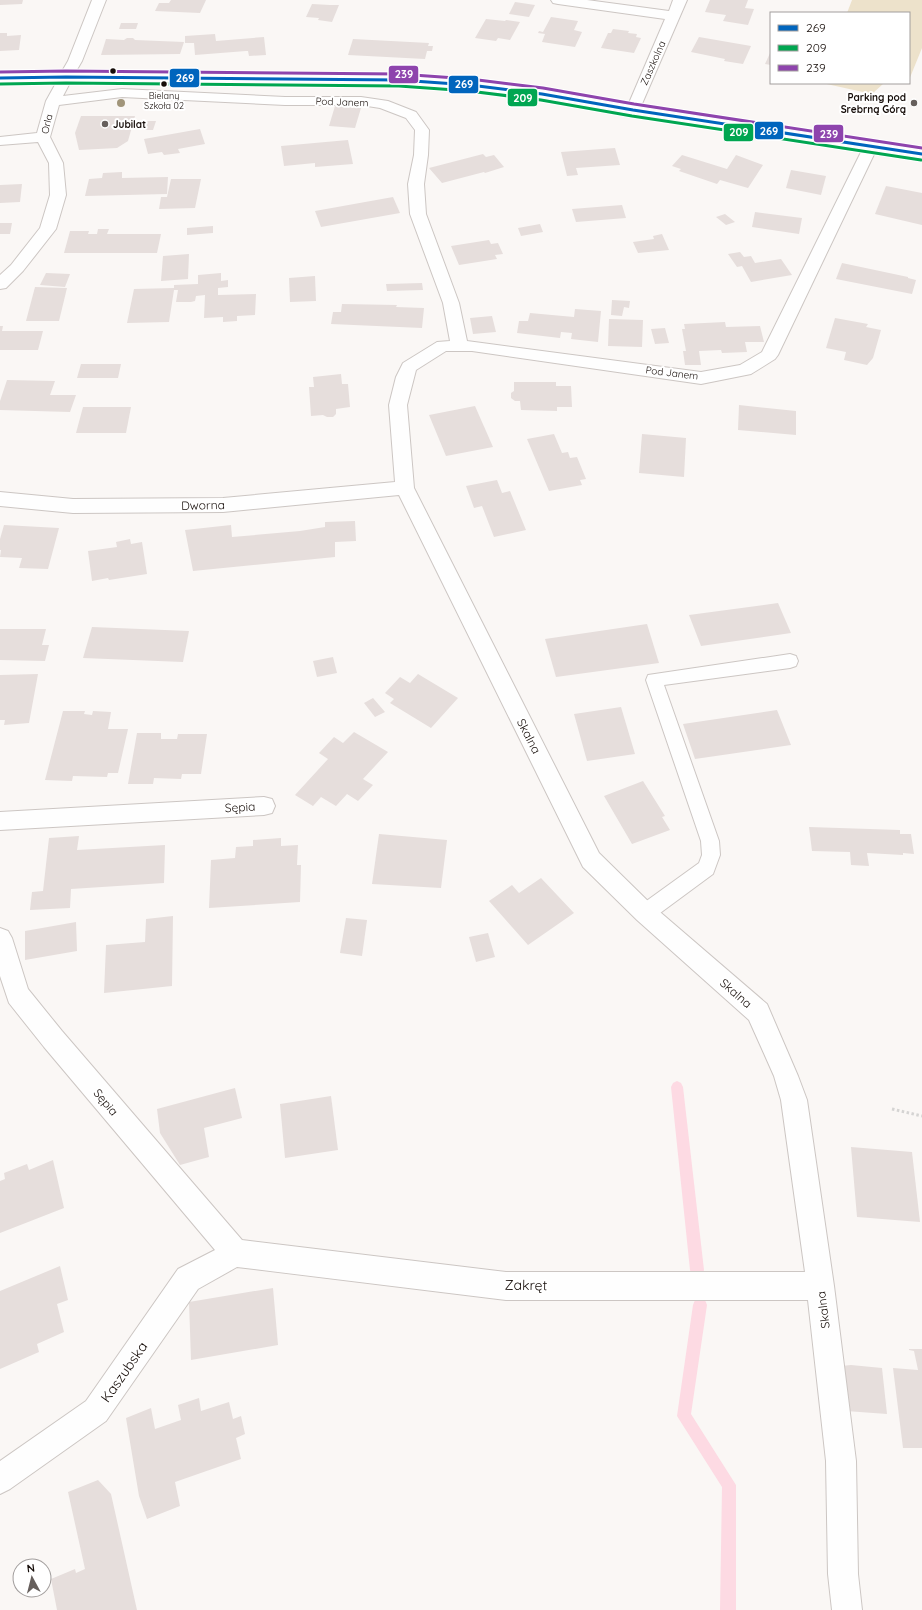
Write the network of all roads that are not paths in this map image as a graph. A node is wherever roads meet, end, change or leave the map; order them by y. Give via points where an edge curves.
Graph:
1 (99, 0) edge
2 (558, 0) edge
3 (680, 0) edge
4 (674, 16) junction
5 (66, 77) junction
6 (0, 78) edge
7 (53, 101) junction
8 (633, 110) junction
9 (43, 137) junction
10 (0, 142) edge
11 (871, 146) junction
12 (922, 154) edge
13 (0, 284) edge
14 (459, 345) junction
15 (405, 488) junction
16 (0, 499) edge
17 (790, 661) dead end
18 (264, 806) dead end
19 (0, 821) edge
20 (645, 912) junction
21 (0, 938) edge
22 (235, 1253) junction
23 (820, 1286) junction
24 (0, 1479) edge
25 (847, 1610) edge

1 - 5 street, Orla via 76,61
2 - 4 street
3 - 4 street, Zaszkolna
4 - 8 street, Zaszkolna
5 - 6 street
5 - 7 street, Orla
5 - 8 street via 399,80 542,94
7 - 9 street, Orla
7 - 14 street, Pod Janem via 122,93 285,101 361,101 383,104 411,115 422,130 416,184 418,214 451,303
8 - 11 street
9 - 10 street
9 - 13 street, Orla via 56,164 58,195 48,229 17,268
11 - 12 street
11 - 14 street, Pod Janem via 769,355 745,370 701,378
14 - 15 street, Pod Janem via 443,346 429,354 409,367 405,377 398,405
15 - 16 street, Dworna via 223,505 74,506
15 - 20 street, Skalna via 591,860
17 - 20 lane via 654,680 710,841 711,855 706,868
18 - 19 street, Sępia
20 - 23 street, Skalna via 758,1012 794,1100
21 - 22 street, Sępia via 18,995
22 - 23 street, Zakręt via 506,1286
22 - 24 street, Kaszubska via 188,1279 96,1411
23 - 25 street, Skalna via 841,1461 843,1574

